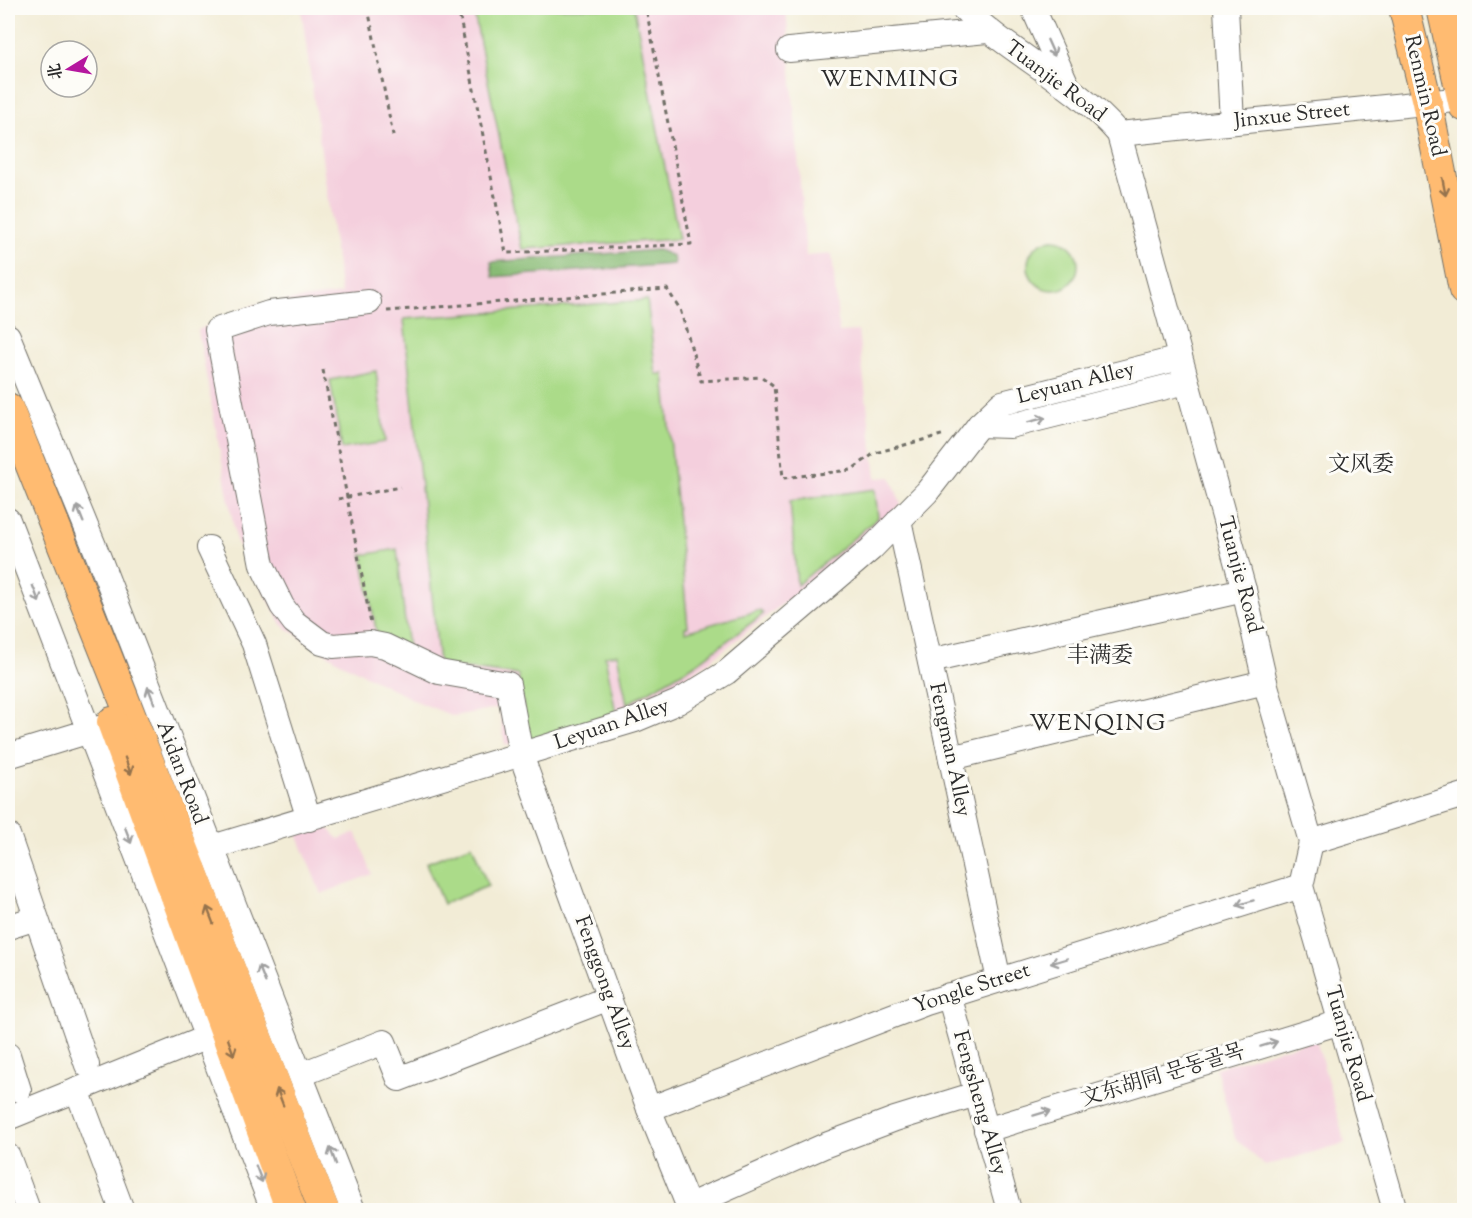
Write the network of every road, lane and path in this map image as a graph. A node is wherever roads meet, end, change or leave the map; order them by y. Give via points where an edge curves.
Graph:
1 (368, 8) edge
2 (458, 8) edge
3 (646, 8) edge
4 (963, 8) edge
5 (1033, 8) edge
6 (1227, 8) edge
7 (1404, 8) edge
8 (1442, 8) edge
9 (987, 31) junction
10 (789, 50) dead end
11 (1068, 87) junction
12 (1464, 101) edge
13 (1427, 102) junction
14 (1232, 122) junction
15 (1119, 134) junction
16 (394, 140) dead end
17 (1464, 290) edge
18 (369, 302) joint
19 (8, 336) edge
20 (1180, 358) junction
21 (323, 370) dead end
22 (1186, 382) junction
23 (8, 408) edge
24 (979, 425) junction
25 (8, 457) edge
26 (400, 487) dead end
27 (347, 497) junction
28 (338, 499) dead end
29 (8, 520) edge
30 (899, 520) junction
31 (209, 548) dead end
32 (1244, 590) junction
33 (375, 644) junction
34 (930, 661) junction
35 (1265, 682) junction
36 (101, 727) junction
37 (521, 755) junction
38 (8, 756) edge
39 (951, 758) junction
40 (1464, 795) edge
41 (309, 819) junction
42 (8, 835) edge
43 (1311, 842) junction
44 (198, 851) junction
45 (1301, 886) junction
46 (36, 918) junction
47 (8, 927) edge
48 (999, 980) junction
49 (949, 995) junction
50 (609, 998) junction
51 (1341, 1022) junction
52 (205, 1038) junction
53 (8, 1055) edge
54 (87, 1065) dead end
55 (302, 1074) junction
56 (18, 1090) dead end
57 (77, 1090) junction
58 (976, 1094) junction
59 (649, 1109) junction
60 (8, 1118) edge
61 (986, 1130) junction
62 (8, 1156) edge
63 (689, 1208) edge
64 (28, 1210) edge
65 (122, 1210) edge
66 (273, 1210) edge
67 (291, 1210) edge
68 (324, 1210) edge
69 (353, 1210) edge
70 (1009, 1210) edge
71 (1395, 1210) edge

1 - 16 path
2 - 3 path via 506,254 691,244
4 - 9 street, Tuanjie Road
5 -> 11 street
6 - 14 street
7 - 13 main road, Renmin Road
8 - 12 main road, Renmin Road
9 - 10 street
9 - 11 street, Tuanjie Road
11 - 15 street, Tuanjie Road via 1099,111
12 - 13 street, Jinxue Street
13 - 14 street, Jinxue Street
13 -> 17 main road, Renmin Road
14 - 15 street, Jinxue Street
15 - 20 street, Tuanjie Road
18 - 24 path via 385,311 667,289 680,309 700,381 762,376 774,386 783,478 851,470 874,453
18 - 33 street via 269,313 217,330 261,565 282,606 301,630 333,646
44 -> 19 street, Aidan Road via 99,558
20 - 22 street, Tuanjie Road
20 - 24 street, Leyuan Alley via 1002,403
21 - 27 path
24 -> 22 street, Leyuan Alley via 1010,426
22 - 32 street, Tuanjie Road
23 - 44 main road, Aidan Road
24 - 30 street, Leyuan Alley via 927,492
25 - 36 main road
26 - 27 path
27 - 28 path
27 - 33 path
29 -> 36 street
30 - 34 street, Fengman Alley
30 - 37 street, Leyuan Alley via 871,549 727,672 678,702 634,720
31 - 41 street via 254,644
32 - 34 street
32 - 35 street, Tuanjie Road
33 - 37 street, Fenggong Alley via 439,672 508,684
34 - 39 street, Fengman Alley
35 - 39 street
35 - 43 street, Tuanjie Road
36 - 38 street
36 -> 52 street
36 -> 67 main road
37 - 41 street, Leyuan Alley
37 - 50 street, Fenggong Alley
39 - 48 street, Fengman Alley
40 - 43 street
41 - 44 street, Leyuan Alley
42 - 46 street
43 - 45 street, Tuanjie Road
55 -> 44 street, Aidan Road
68 -> 44 main road, Aidan Road
45 -> 48 street, Yongle Street
45 - 51 street, Tuanjie Road
46 - 47 street
46 - 54 street
48 - 49 street, Yongle Street
49 - 58 street, Fengsheng Alley
49 - 59 street, Yongle Street
50 - 55 street via 399,1079 384,1042
50 - 59 street, Fenggong Alley
61 -> 51 street, 文东胡同 문동골목
51 - 71 street, Tuanjie Road
52 - 57 street
52 -> 66 street
53 - 56 street
69 -> 55 street, Aidan Road
57 - 60 street
57 - 65 street
58 - 61 street, Fengsheng Alley
58 - 63 street via 826,1145
59 - 63 street, Fenggong Alley
61 - 70 street, Fengsheng Alley
62 - 64 street

